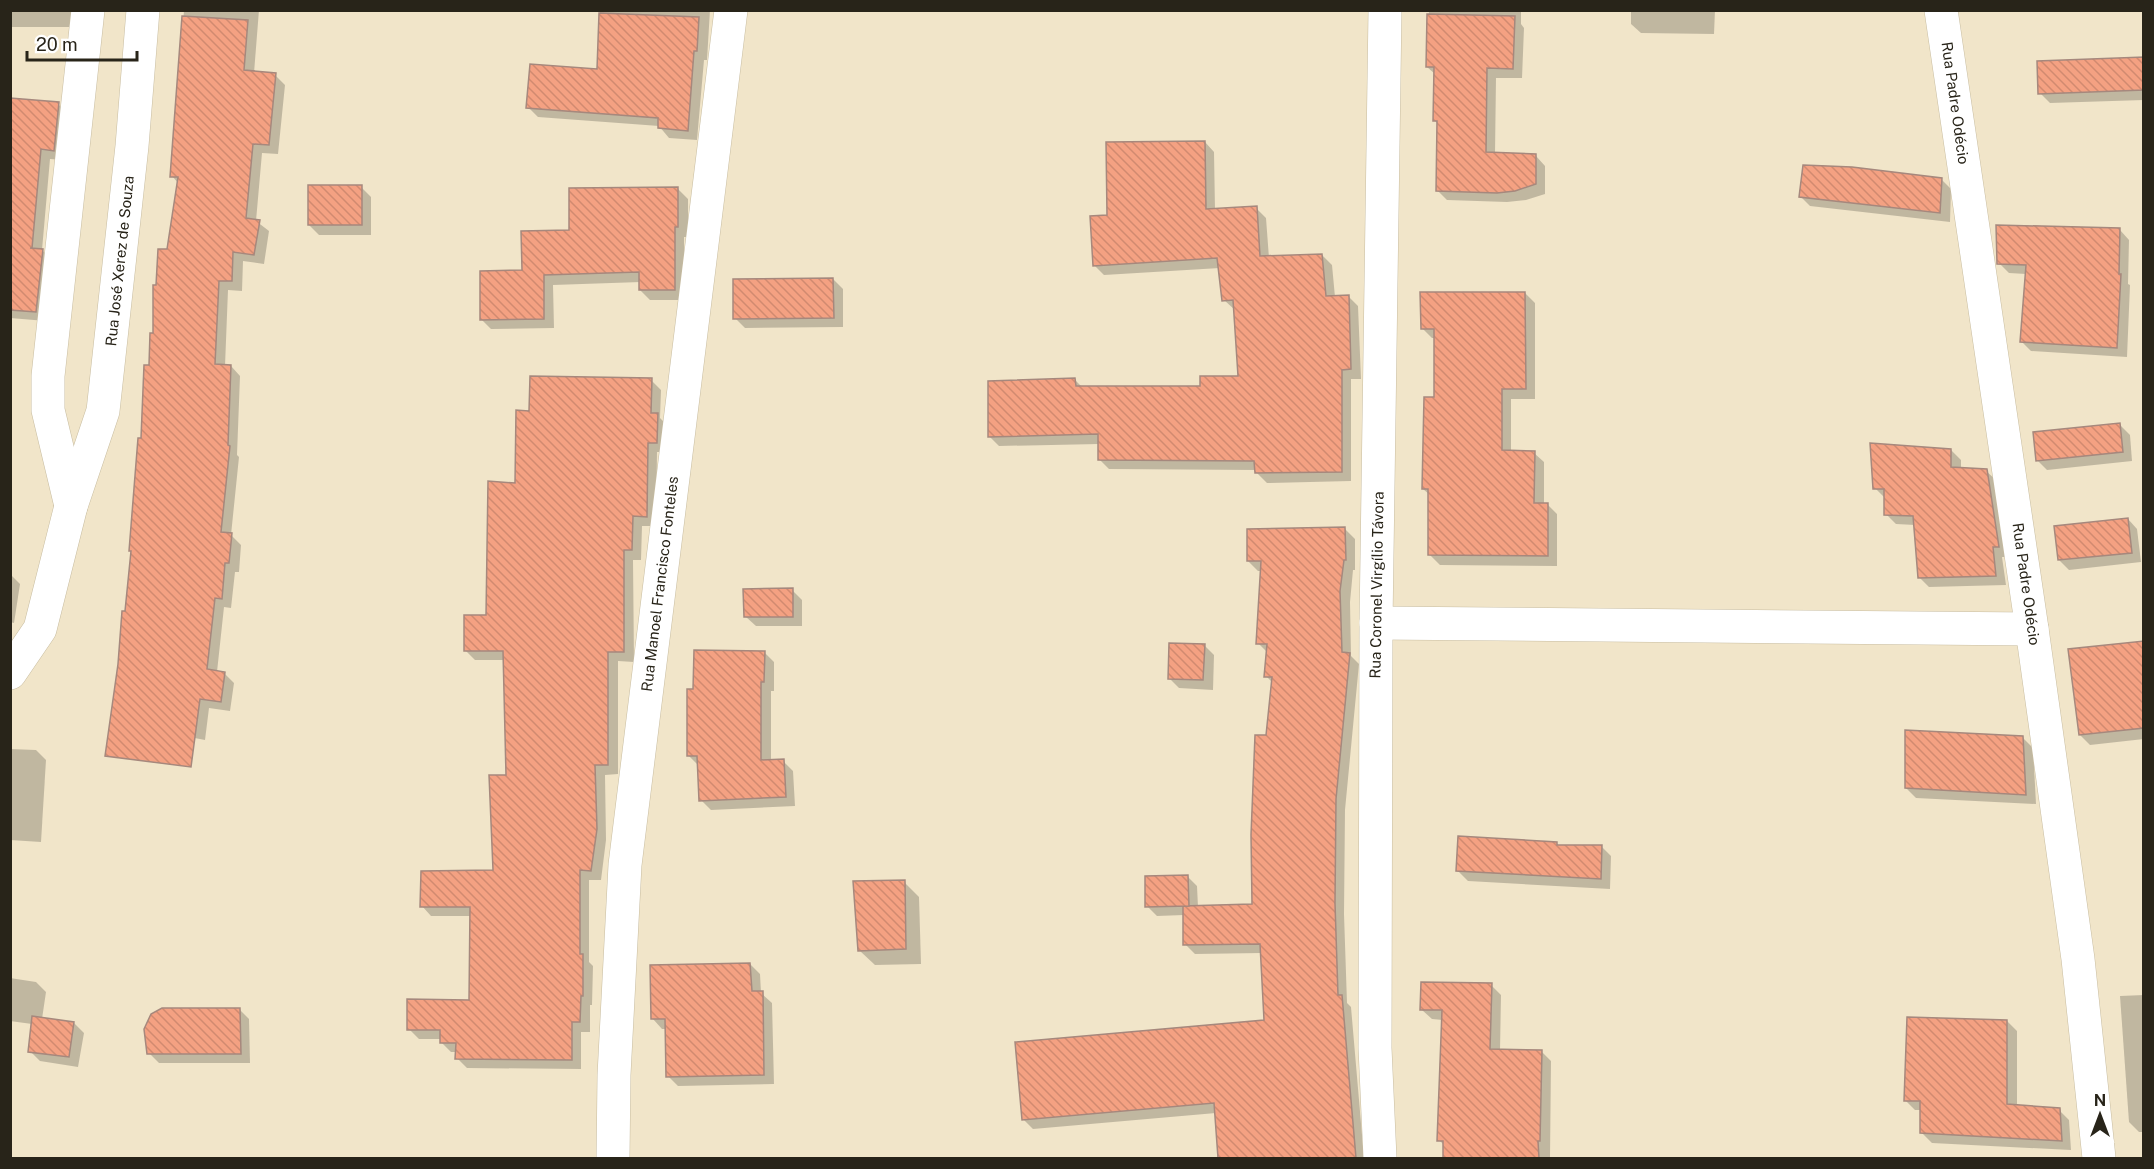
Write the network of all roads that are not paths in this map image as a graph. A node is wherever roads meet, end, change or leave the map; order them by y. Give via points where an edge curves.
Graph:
1 (88, 10) edge
2 (731, 10) edge
3 (1385, 10) edge
4 (1941, 10) edge
5 (134, 12) edge
6 (71, 506) junction
7 (1376, 623) junction
8 (2032, 629) junction
9 (10, 673) edge
10 (614, 1158) edge
11 (1380, 1158) edge
12 (2099, 1158) edge

1 - 6 street, Rua José Xerez de Souza via 48,376 48,410
2 - 10 street, Rua Manoel Francisco Fonteles via 625,865 614,1075
3 - 7 street, Rua Coronel Virgílio Távora
4 - 8 street, Rua Padre Odécio
5 - 6 street, Rua José Xerez de Souza via 132,146 103,411
6 - 9 street, Rua José Xerez de Souza via 40,629
7 - 8 street
7 - 11 street, Rua Coronel Virgílio Távora via 1375,1048
8 - 12 street, Rua Padre Odécio via 2078,959

